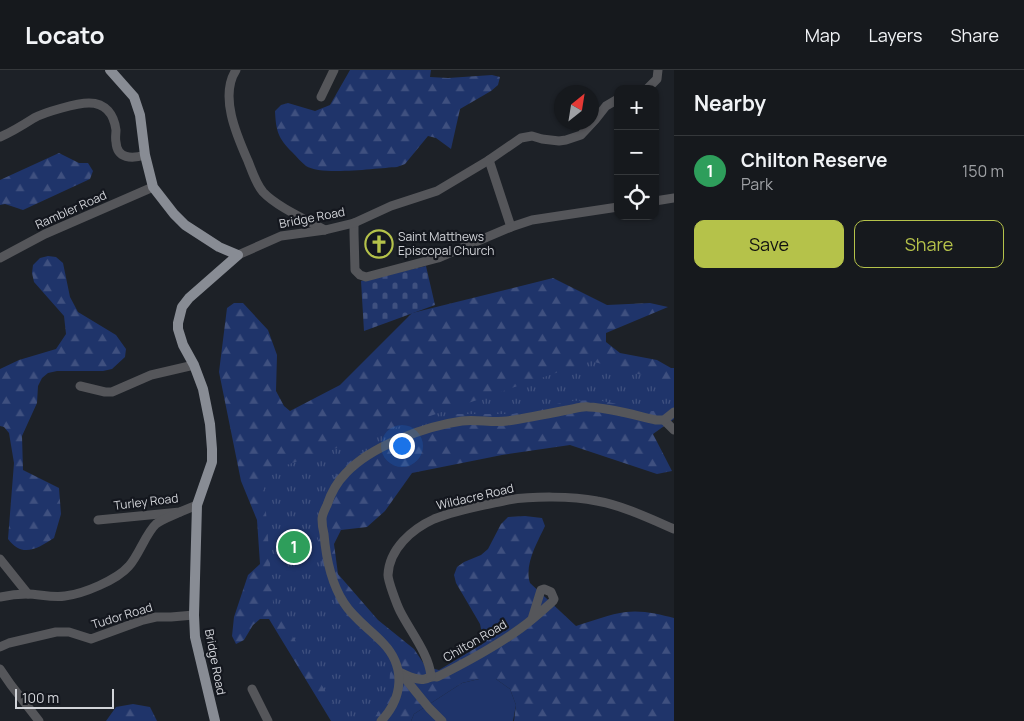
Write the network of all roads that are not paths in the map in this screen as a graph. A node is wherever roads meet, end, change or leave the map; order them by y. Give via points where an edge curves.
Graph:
1 (110, 70) edge
2 (236, 70) edge
3 (334, 70) edge
4 (658, 70) edge
5 (651, 85) edge
6 (322, 97) dead end
7 (614, 101) edge
8 (0, 137) edge
9 (145, 155) junction
10 (489, 160) junction
11 (153, 187) junction
12 (674, 198) edge
13 (659, 200) edge
14 (614, 209) edge
15 (354, 223) junction
16 (511, 227) junction
17 (325, 230) junction
18 (238, 255) junction
19 (0, 258) edge
20 (194, 365) junction
21 (80, 386) dead end
22 (674, 412) edge
23 (664, 420) junction
24 (674, 430) edge
25 (197, 505) junction
26 (180, 512) junction
27 (98, 520) dead end
28 (674, 529) edge
29 (0, 559) edge
30 (28, 594) junction
31 (0, 597) edge
32 (194, 615) junction
33 (532, 619) dead end
34 (0, 646) edge
35 (0, 669) edge
36 (399, 672) junction
37 (431, 676) junction
38 (252, 689) dead end
39 (39, 721) edge
40 (215, 721) edge
41 (268, 721) edge
42 (382, 721) edge
43 (442, 721) edge

1 - 9 main road via 134,97 140,115
2 - 17 street via 229,89 230,110 238,138 263,192
3 - 6 street
4 - 5 street via 657,79
7 - 10 street, Bridge Road via 581,134 559,141 532,136 521,138
8 - 9 street via 36,117 89,103 102,105 111,113 120,153 135,158
9 - 11 main road
10 - 15 street, Bridge Road via 437,191 391,206
10 - 16 street
11 - 18 main road via 185,226
11 - 19 street, Rambler Road via 45,234
12 - 13 street
14 - 16 street via 532,220
15 - 16 street via 355,270 366,277 438,258
15 - 17 street, Bridge Road
17 - 18 street, Bridge Road via 281,236
18 - 20 main road, Bridge Road via 195,291 179,314 178,329
20 - 21 street via 151,375 112,392
20 - 25 main road, Bridge Road via 203,389 212,448 212,462
22 - 23 street
23 - 24 street
23 - 36 street via 586,406 506,421 462,421 397,440 370,453 346,472 330,494 322,519 329,567 343,602 383,643
25 - 26 street, Turley Road
25 - 32 main road, Bridge Road
26 - 27 street, Turley Road
26 - 30 street via 157,524 129,566 117,577 65,596
28 - 37 street, Wildacre Road via 598,501 569,498 518,498 447,515 424,525 398,546 388,577 399,610 416,638
29 - 30 street
30 - 31 street
32 - 34 street, Tudor Road via 156,616 91,639 69,632 56,632
32 - 40 main road, Bridge Road
33 - 37 street, Chilton Road via 492,648 437,677
35 - 39 street
36 - 37 street, Chilton Road via 411,678
36 - 42 street via 395,700
36 - 43 street
38 - 41 street

